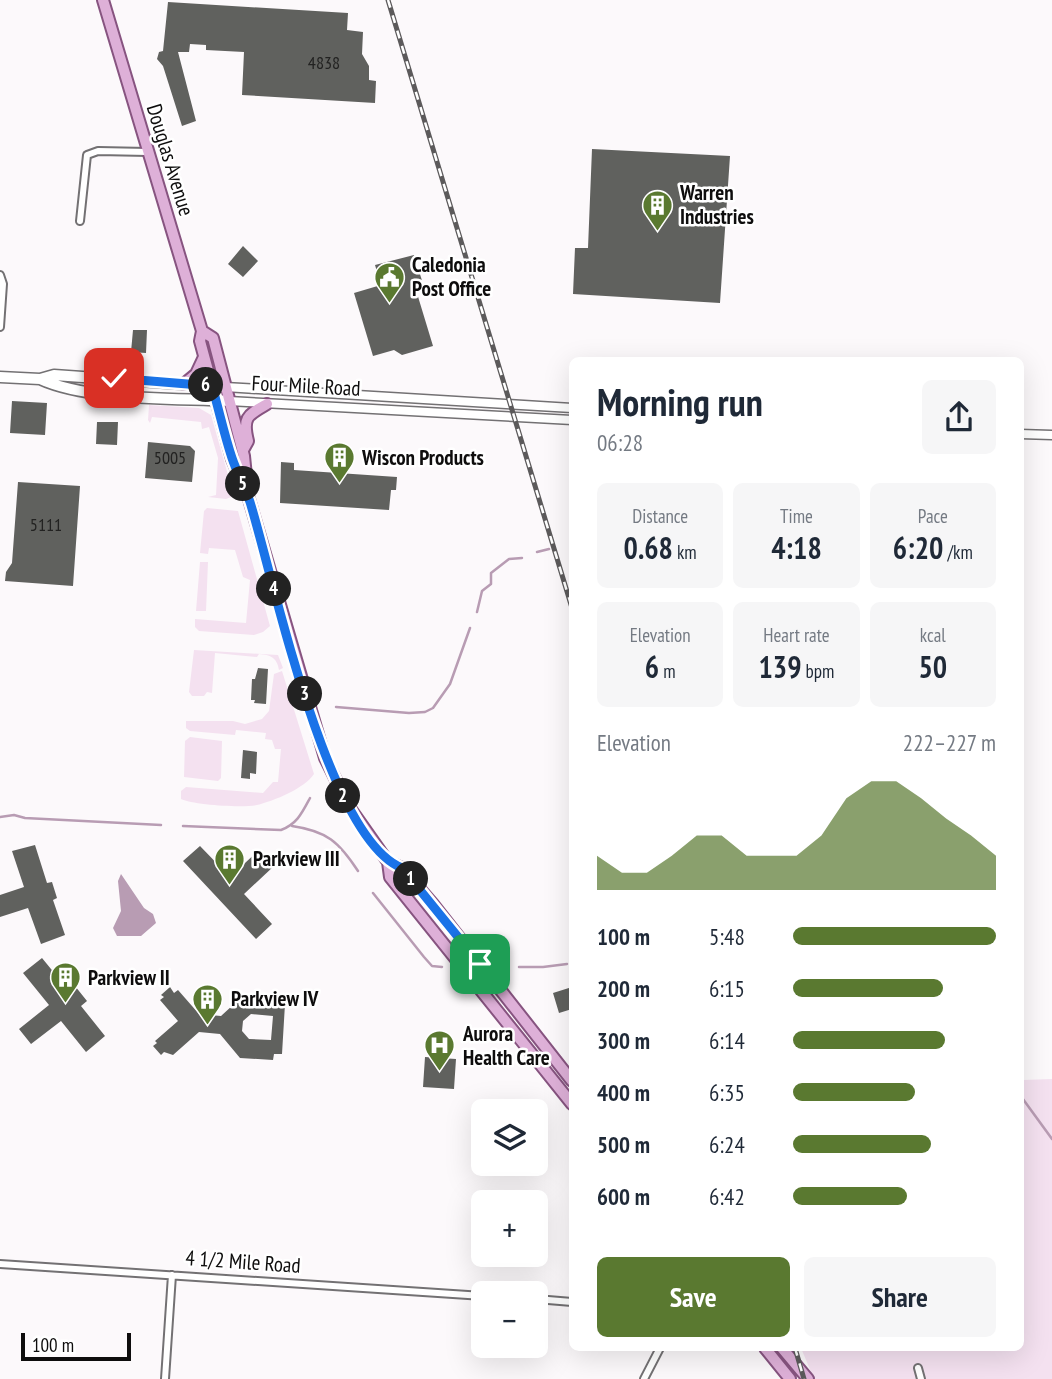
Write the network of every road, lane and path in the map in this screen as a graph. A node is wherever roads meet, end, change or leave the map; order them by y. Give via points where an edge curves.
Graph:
1 (103, 0) edge
2 (148, 152) junction
3 (80, 221) dead end
4 (0, 275) edge
5 (0, 327) edge
6 (202, 331) junction
7 (204, 357) junction
8 (0, 377) edge
9 (40, 379) junction
10 (184, 384) junction
11 (212, 386) junction
12 (225, 387) junction
13 (216, 401) junction
14 (229, 401) junction
15 (267, 404) junction
16 (569, 408) edge
17 (569, 420) edge
18 (1024, 434) edge
19 (1052, 435) edge
20 (243, 450) junction
21 (249, 499) junction
22 (388, 862) junction
23 (569, 1077) edge
24 (569, 1100) edge
25 (0, 1264) edge
26 (172, 1275) junction
27 (471, 1295) edge
28 (548, 1300) edge
29 (569, 1302) edge
30 (658, 1351) edge
31 (767, 1351) edge
32 (785, 1351) edge
33 (918, 1368) dead end
34 (166, 1379) edge
35 (644, 1379) edge
36 (790, 1379) edge
37 (808, 1379) edge
38 (921, 1379) edge

1 - 2 main road, Douglas Avenue
2 - 3 street via 97,151 87,155
2 - 6 main road, Douglas Avenue
4 - 5 street
6 - 7 main road, Douglas Avenue
6 - 12 main road, Douglas Avenue via 212,338
7 - 10 main road via 196,374
7 - 11 main road, Douglas Avenue
8 - 9 main road, Four Mile Road
9 - 10 main road, Four Mile Road via 54,375
9 - 13 main road, Four Mile Road via 55,386 113,394
10 - 11 main road, Four Mile Road
11 - 12 main road, Four Mile Road
11 - 13 main road, Douglas Avenue
12 - 14 main road, Douglas Avenue
12 - 16 street, Four Mile Road
13 - 14 main road, Four Mile Road
13 - 21 main road, Douglas Avenue
14 - 15 street, Four Mile Road
14 - 20 main road, Douglas Avenue
15 - 17 street, Four Mile Road
15 - 20 main road via 247,419 248,441
18 - 19 street
20 - 21 main road, Douglas Avenue
21 - 22 main road, Douglas Avenue via 325,758 349,808
22 - 23 main road, Douglas Avenue via 402,868 433,904
22 - 24 main road, Douglas Avenue via 390,877
25 - 26 street, 4 1/2 Mile Road
26 - 27 street, 4 1/2 Mile Road
26 - 34 street
28 - 29 street
30 - 35 street
31 - 36 main road
32 - 37 main road
33 - 38 street

